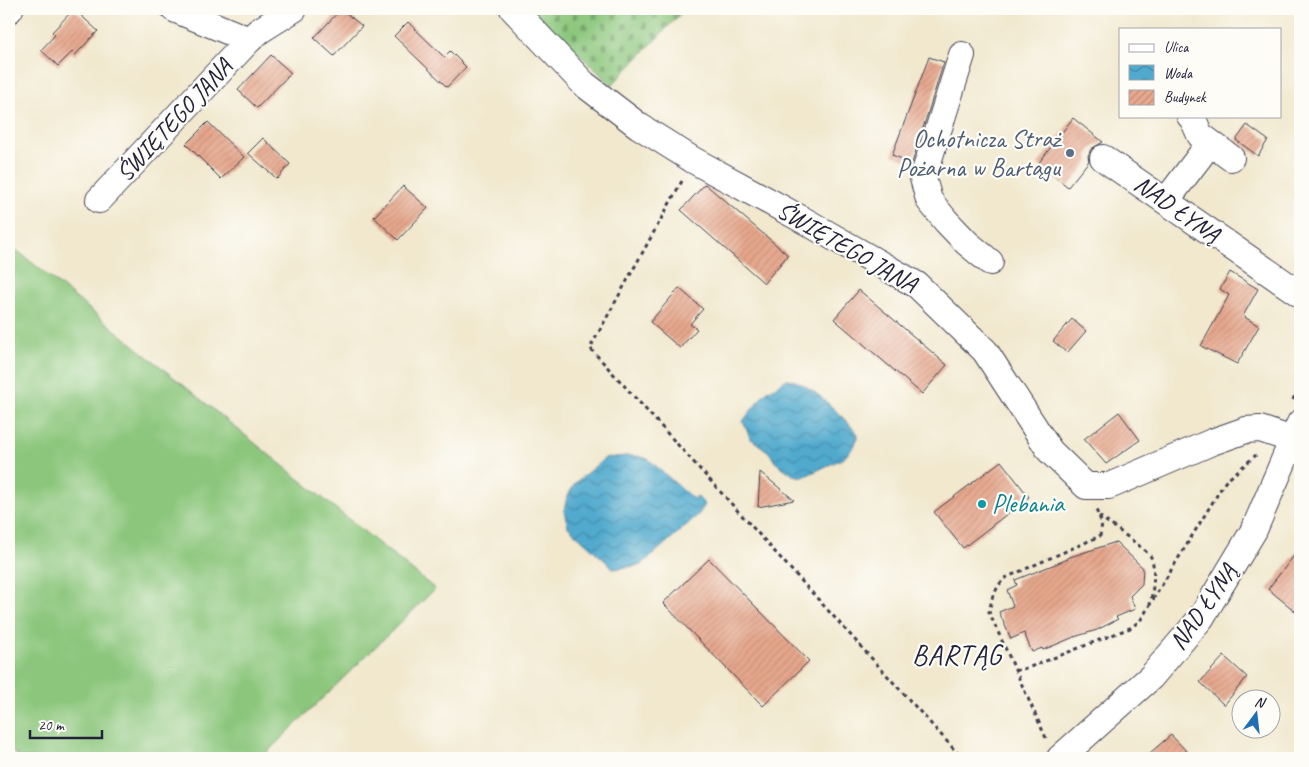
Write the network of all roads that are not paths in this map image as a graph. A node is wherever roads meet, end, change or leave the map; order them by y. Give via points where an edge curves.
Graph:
1 (174, 9) edge
2 (294, 9) edge
3 (513, 9) edge
4 (249, 40) junction
5 (962, 55) dead end
6 (1192, 118) edge
7 (1210, 143) junction
8 (1104, 158) dead end
9 (1231, 158) dead end
10 (99, 200) dead end
11 (1166, 201) junction
12 (990, 262) dead end
13 (1300, 294) edge
14 (1297, 431) edge
15 (1055, 752) edge

1 - 4 street, ŚWIĘTEGO JANA
2 - 4 street, ŚWIĘTEGO JANA
3 - 14 street, ŚWIĘTEGO JANA via 584,84 640,126 693,160 917,285 985,351 1050,451 1086,486 1109,486 1246,430
4 - 10 street, ŚWIĘTEGO JANA
5 - 12 street via 923,178 929,200 967,243
6 - 7 street via 1200,135
7 - 9 street
7 - 11 street
8 - 11 street, NAD ŁYNĄ
11 - 13 street, NAD ŁYNĄ
14 - 15 street, NAD ŁYNĄ via 1254,530 1201,618 1151,677

